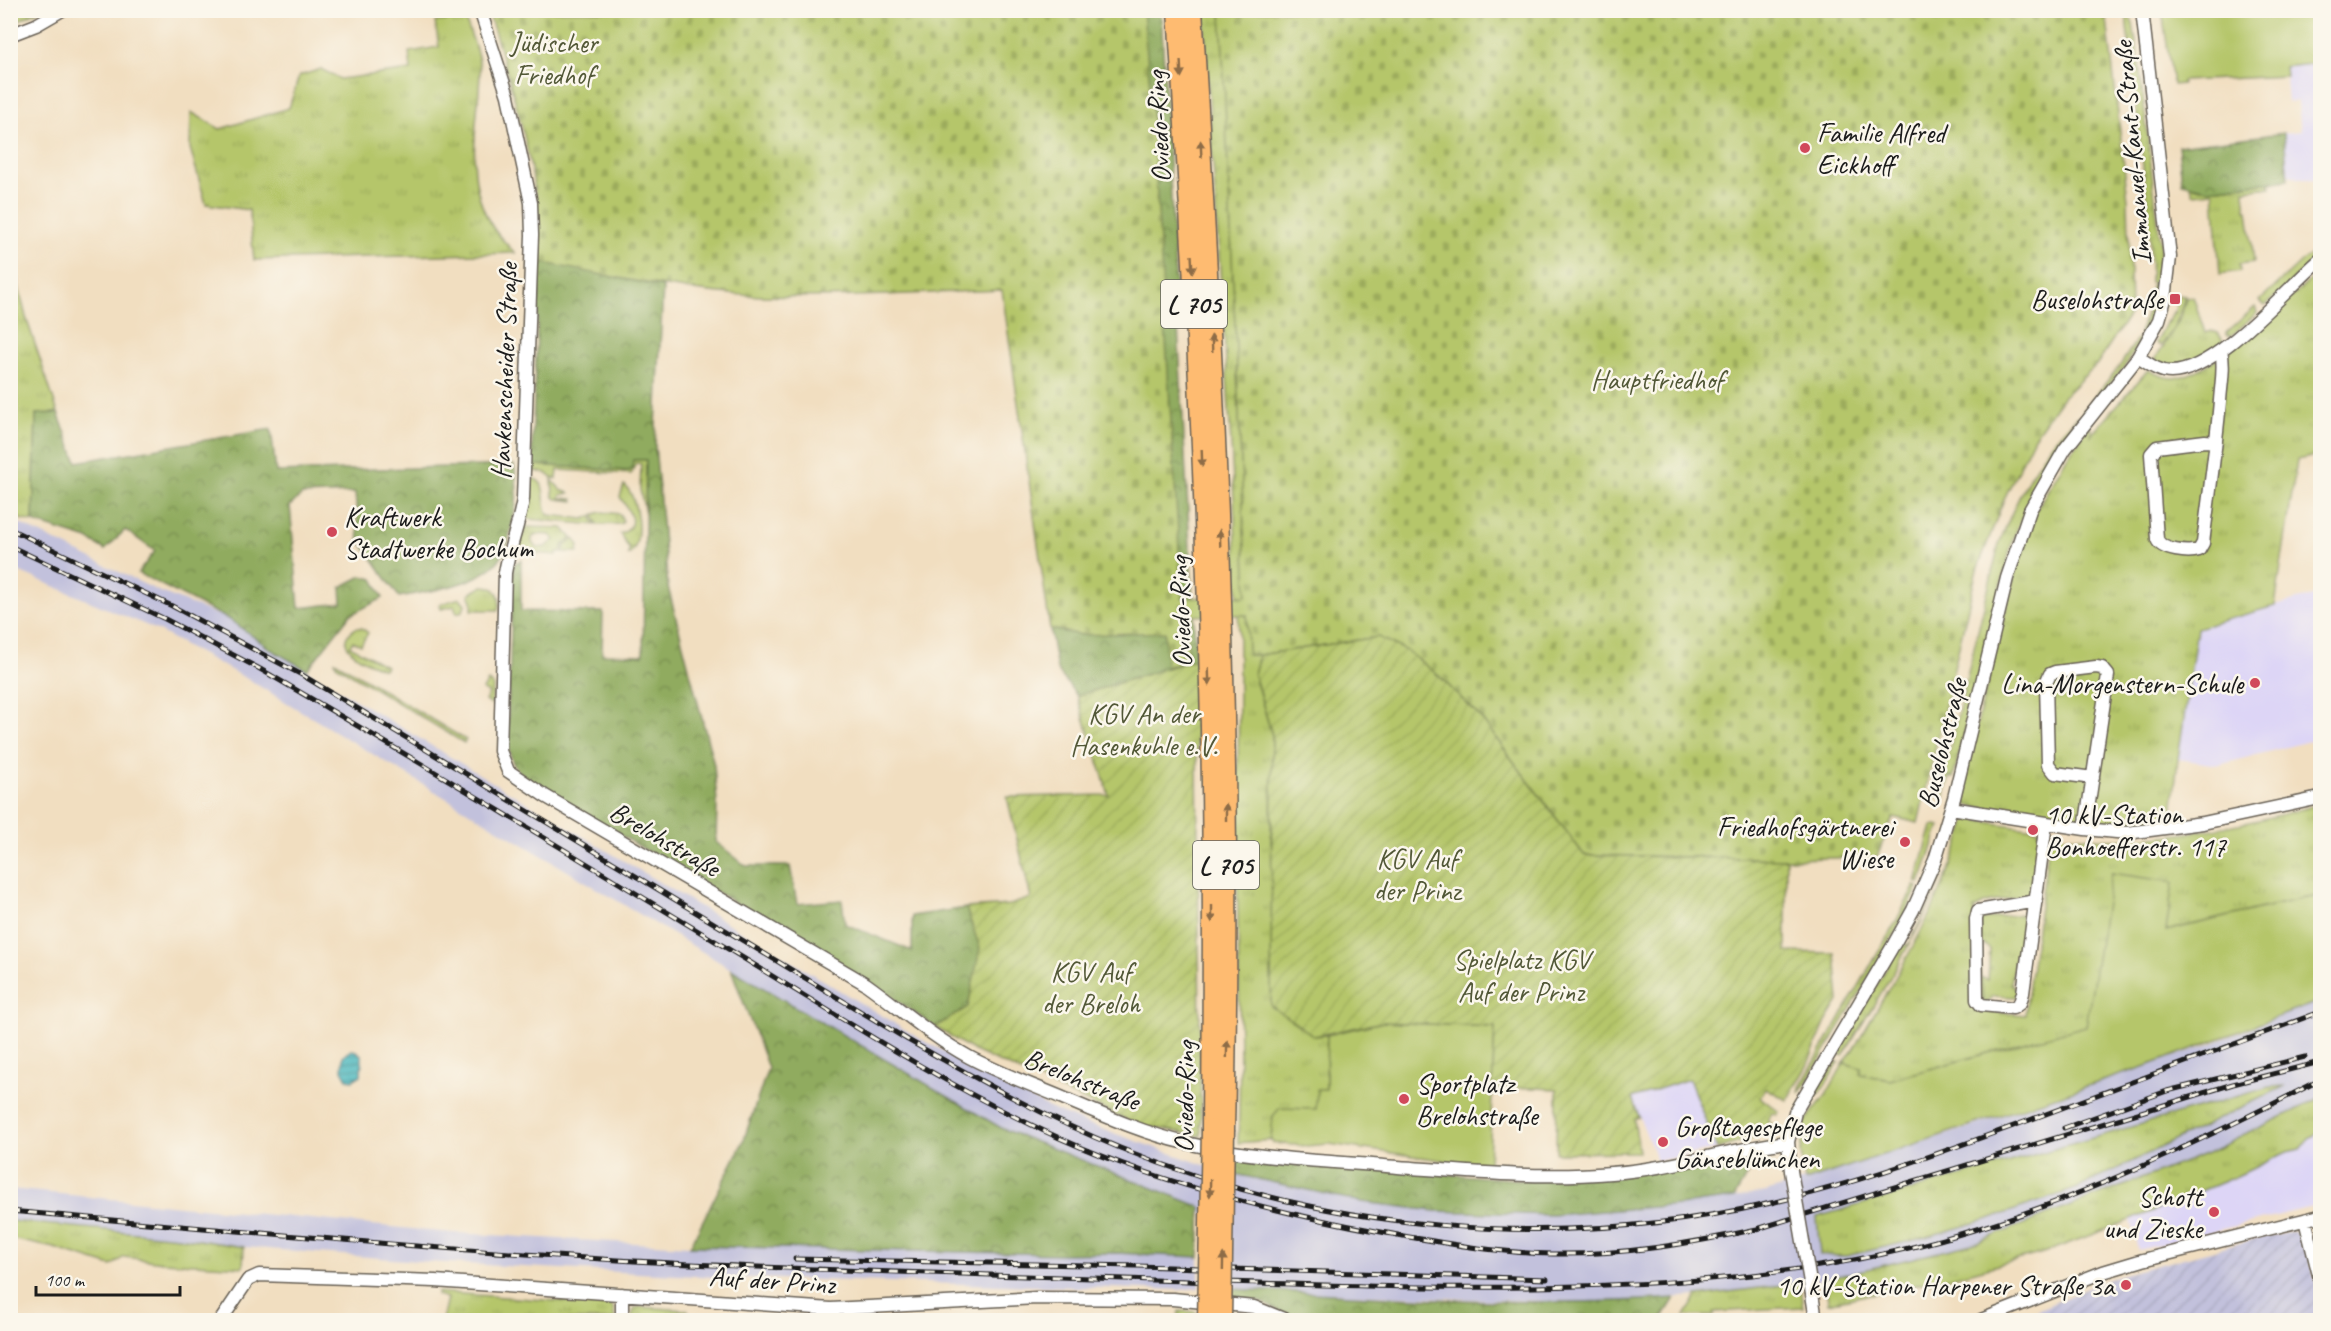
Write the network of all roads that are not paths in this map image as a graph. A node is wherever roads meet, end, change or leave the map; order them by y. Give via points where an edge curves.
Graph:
1 (62, 10) edge
2 (480, 10) edge
3 (1178, 10) edge
4 (1193, 10) edge
5 (2142, 10) edge
6 (10, 35) edge
7 (2320, 260) edge
8 (2222, 350) junction
9 (2138, 357) junction
10 (2216, 442) junction
11 (508, 771) joint
12 (2093, 778) junction
13 (2320, 798) edge
14 (1951, 808) junction
15 (2046, 823) junction
16 (2085, 829) junction
17 (2036, 901) junction
18 (1218, 1130) junction
19 (1788, 1142) junction
20 (2320, 1216) edge
21 (2305, 1220) junction
22 (2320, 1279) edge
23 (622, 1294) junction
24 (864, 1314) edge
25 (221, 1320) edge
26 (622, 1320) edge
27 (1207, 1320) edge
28 (1222, 1320) edge
29 (1286, 1320) edge
30 (1816, 1320) edge
31 (1981, 1320) edge

1 - 6 street
2 - 11 street, Havkenscheider Straße via 508,96 531,203 523,500 505,573 500,751
3 -> 18 highway, Oviedo-Ring / L 705 via 1200,424
18 -> 4 highway, Oviedo-Ring / L 705 via 1227,1004 1224,669
5 - 9 street, Immanuel-Kant-Straße via 2170,257 2159,320
7 - 8 street
8 - 9 street via 2173,373
8 - 10 street
9 - 14 street, Buselohstraße via 2065,449 2024,526 2007,578
10 - 10 street via 2203,543 2194,552 2163,547 2157,539 2151,454 2157,447
11 - 19 street, Brelohstraße via 867,984 969,1057 1155,1135 1270,1156 1553,1176 1654,1168
12 - 12 street via 2108,675 2096,667 2055,672 2046,683 2048,764 2055,773
12 - 16 street
13 - 16 street via 2176,828 2127,833
14 - 15 street
14 - 19 street, Buselohstraße via 1917,903 1795,1112
15 - 16 street
15 - 17 street
17 - 17 street via 1978,911 1977,1000 1982,1005 2013,1008 2020,1003
18 -> 27 highway, Oviedo-Ring / L 705, bridge
28 -> 18 highway, Oviedo-Ring / L 705, bridge
19 - 30 street, Buselohstraße, bridge
20 - 21 street
21 - 22 street
21 - 31 street via 2133,1263
23 - 24 street, Auf der Prinz
23 - 25 street, Auf der Prinz via 423,1280 260,1275 244,1286
23 - 26 street
24 - 29 street, Auf der Prinz via 1036,1298 1134,1298 1254,1307

